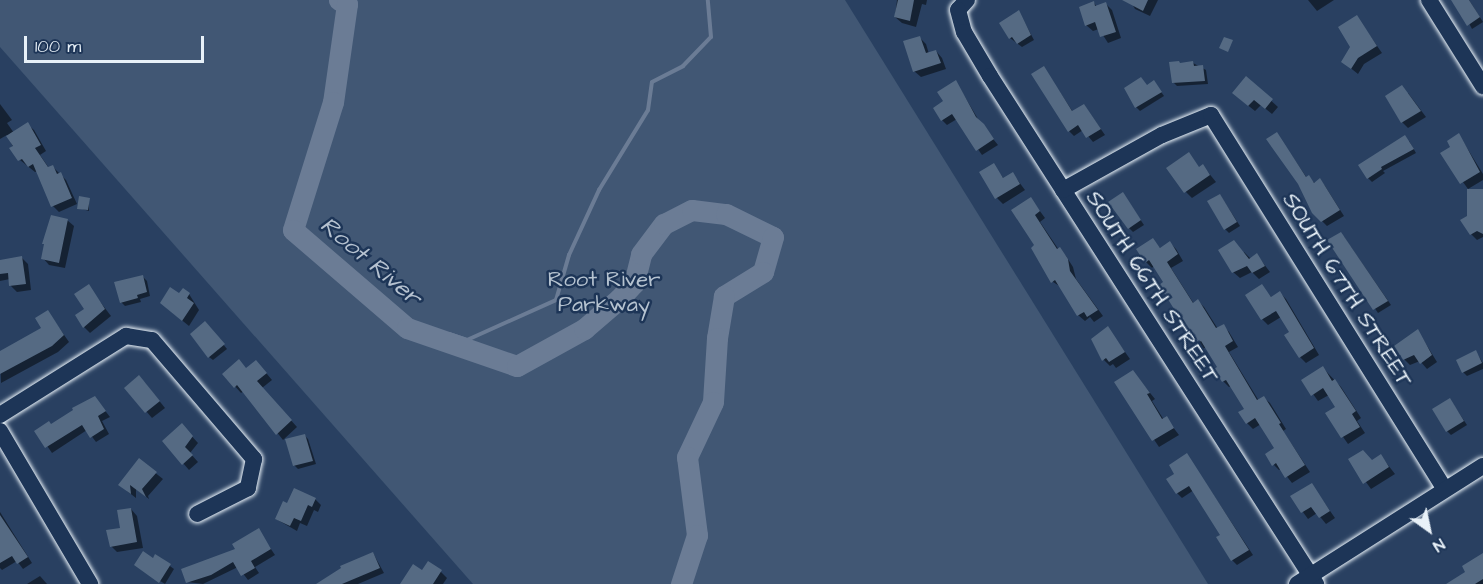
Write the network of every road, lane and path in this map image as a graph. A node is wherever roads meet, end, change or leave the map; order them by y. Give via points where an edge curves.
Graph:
1 (1429, 0) edge
2 (963, 5) edge
3 (1483, 86) edge
4 (1063, 190) junction
5 (0, 415) edge
6 (0, 431) edge
7 (1483, 466) edge
8 (1445, 489) junction
9 (197, 514) dead end
10 (1307, 581) edge
11 (90, 584) edge

1 - 3 street
2 - 4 street, SOUTH 66TH STREET via 970,41
4 - 8 street, SOUTH 67TH STREET via 1162,135 1211,115
4 - 10 street, SOUTH 66TH STREET
5 - 9 street via 126,336 152,340 254,459 248,488
6 - 11 street
7 - 8 street
8 - 10 street

